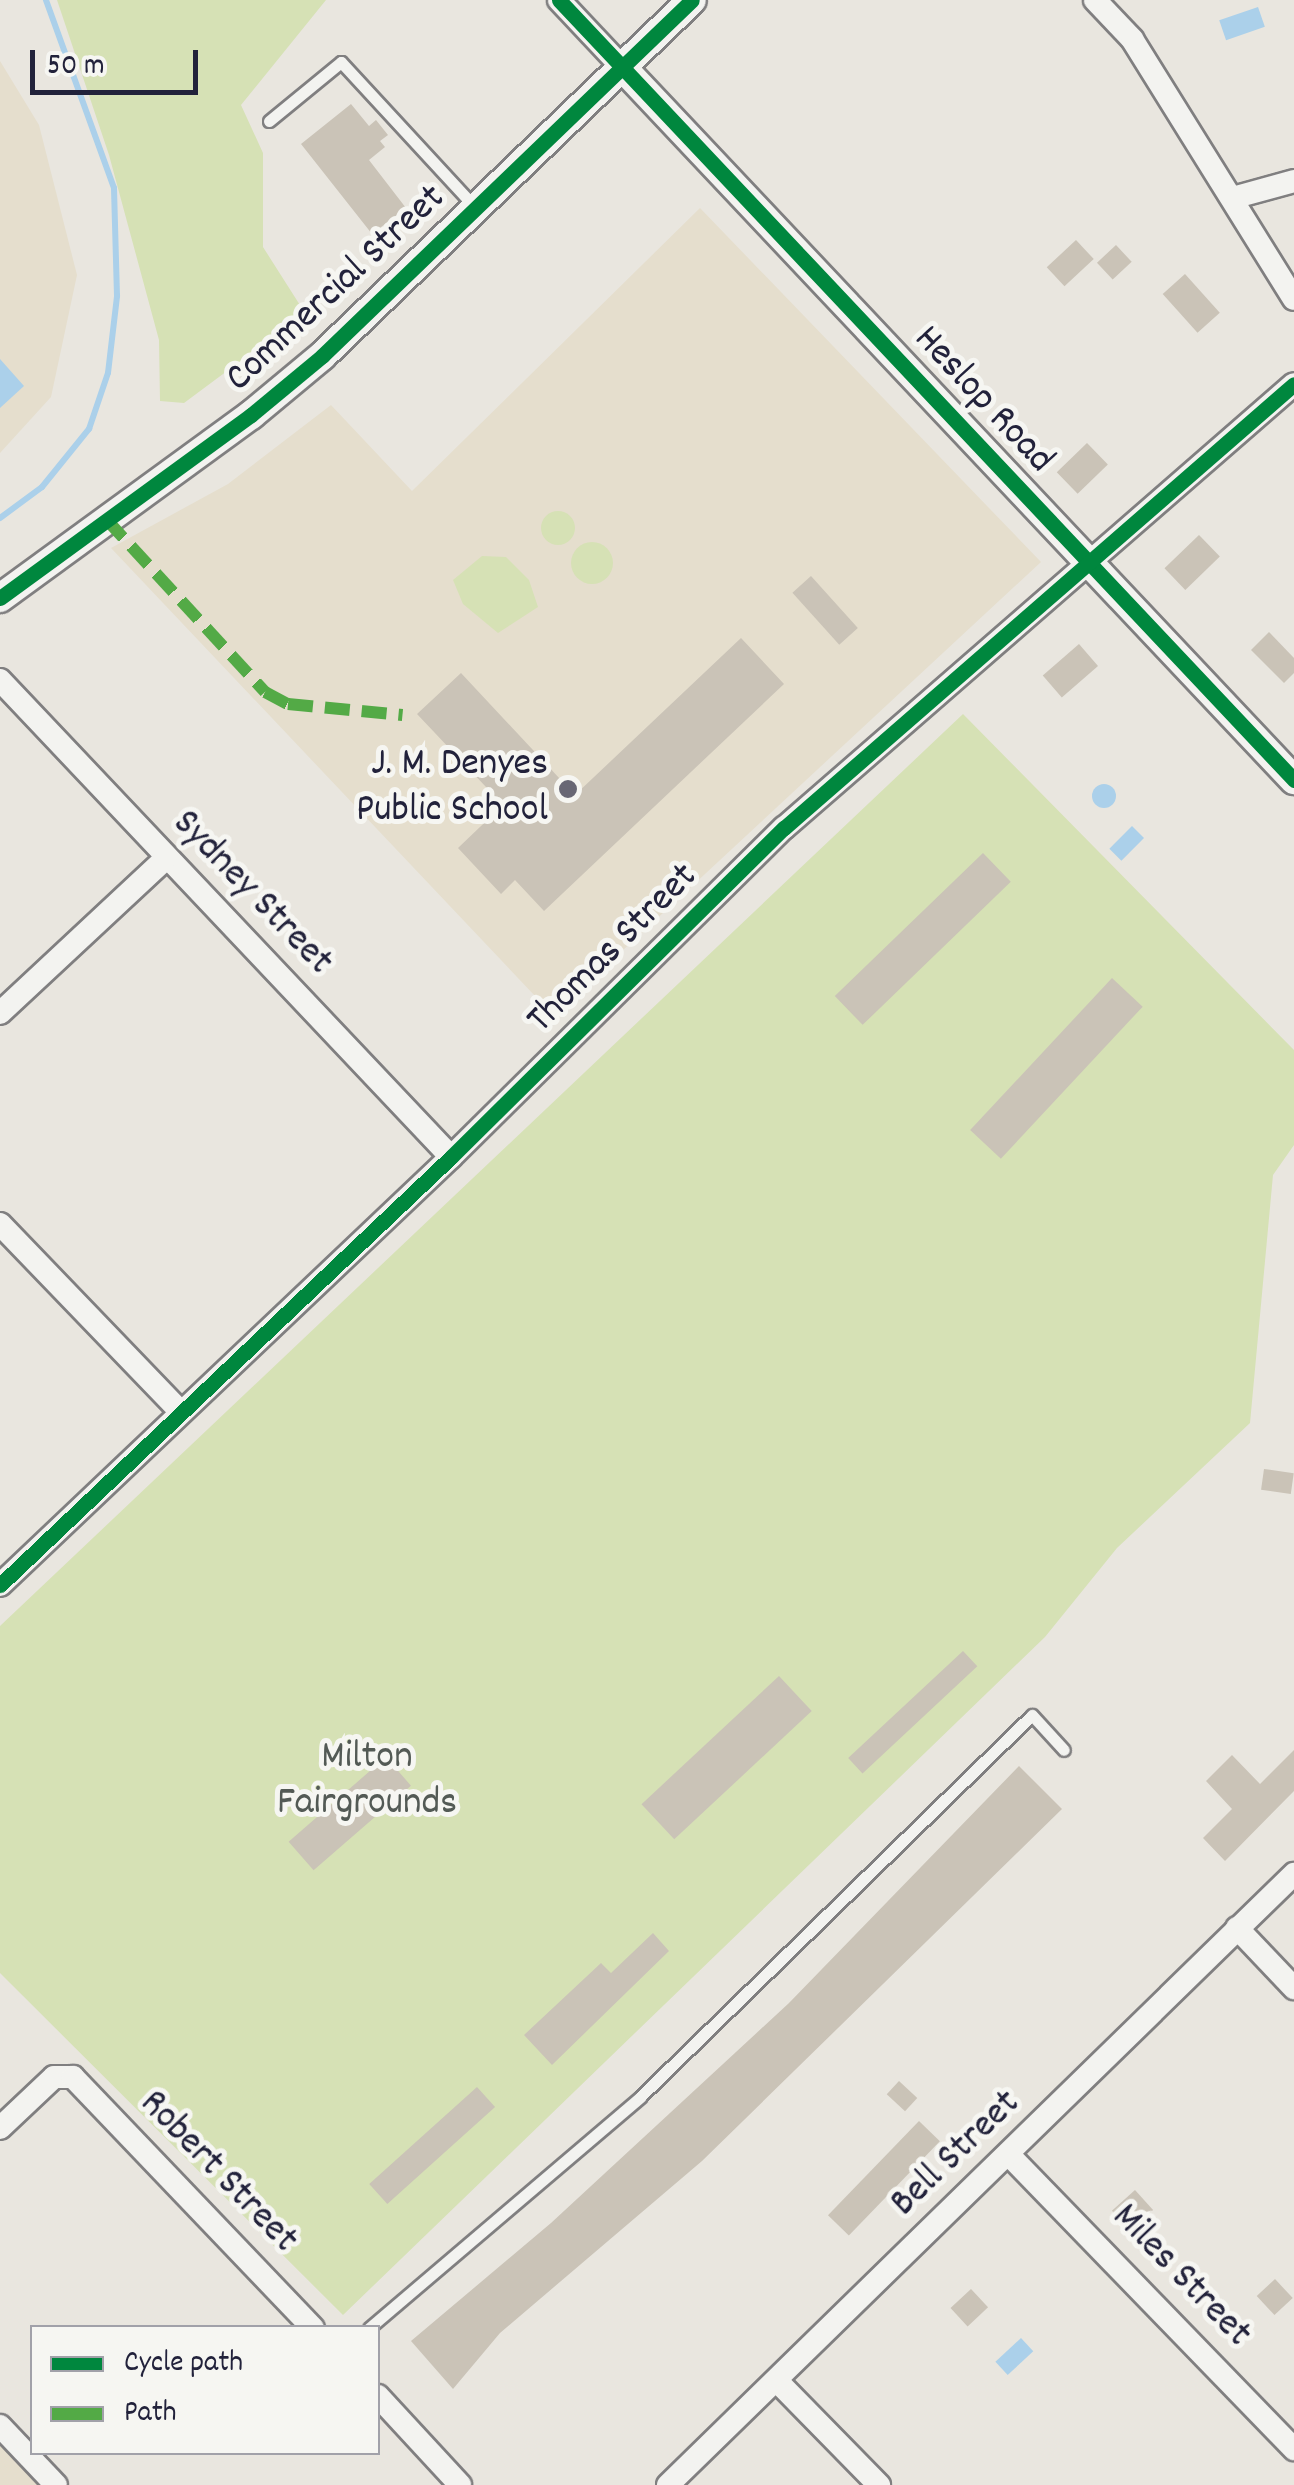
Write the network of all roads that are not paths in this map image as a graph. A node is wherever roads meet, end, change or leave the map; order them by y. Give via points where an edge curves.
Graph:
1 (559, 0) edge
2 (692, 0) edge
3 (1094, 0) edge
4 (622, 67) junction
5 (269, 121) dead end
6 (1294, 182) edge
7 (1236, 197) junction
8 (475, 207) junction
9 (1294, 299) edge
10 (1294, 384) edge
11 (1092, 565) junction
12 (0, 598) edge
13 (0, 680) edge
14 (1294, 780) edge
15 (165, 859) junction
16 (0, 1013) edge
17 (451, 1157) junction
18 (0, 1224) edge
19 (180, 1411) junction
20 (0, 1584) edge
21 (1064, 1750) dead end
22 (1294, 1874) edge
23 (1237, 1928) junction
24 (1294, 1988) edge
25 (0, 2128) edge
26 (1012, 2156) junction
27 (310, 2325) edge
28 (373, 2325) edge
29 (777, 2381) junction
30 (380, 2398) edge
31 (0, 2426) edge
32 (1294, 2450) edge
33 (56, 2485) edge
34 (460, 2485) edge
35 (668, 2485) edge
36 (879, 2485) edge

1 - 4 street
2 - 4 street, Commercial Street
3 - 7 street via 1132,39
4 - 8 street, Commercial Street
4 - 11 street, Heslop Road
5 - 8 lane via 341,62
6 - 7 street
7 - 9 street
8 - 12 street, Commercial Street via 252,415
10 - 11 street, Thomas Street
11 - 14 street, Heslop Road
11 - 17 street, Thomas Street via 784,828
13 - 15 street, Sydney Street
15 - 16 street
15 - 17 street, Sydney Street
17 - 19 street, Thomas Street
18 - 19 street
19 - 20 street, Thomas Street
21 - 28 lane via 1032,1716 640,2097
22 - 23 street, Bell Street
23 - 24 street
23 - 26 street, Bell Street
25 - 27 street, Robert Street via 63,2075 73,2077
26 - 29 street, Bell Street
26 - 32 street, Miles Street
29 - 35 street, Bell Street
29 - 36 street
30 - 34 street
31 - 33 street

